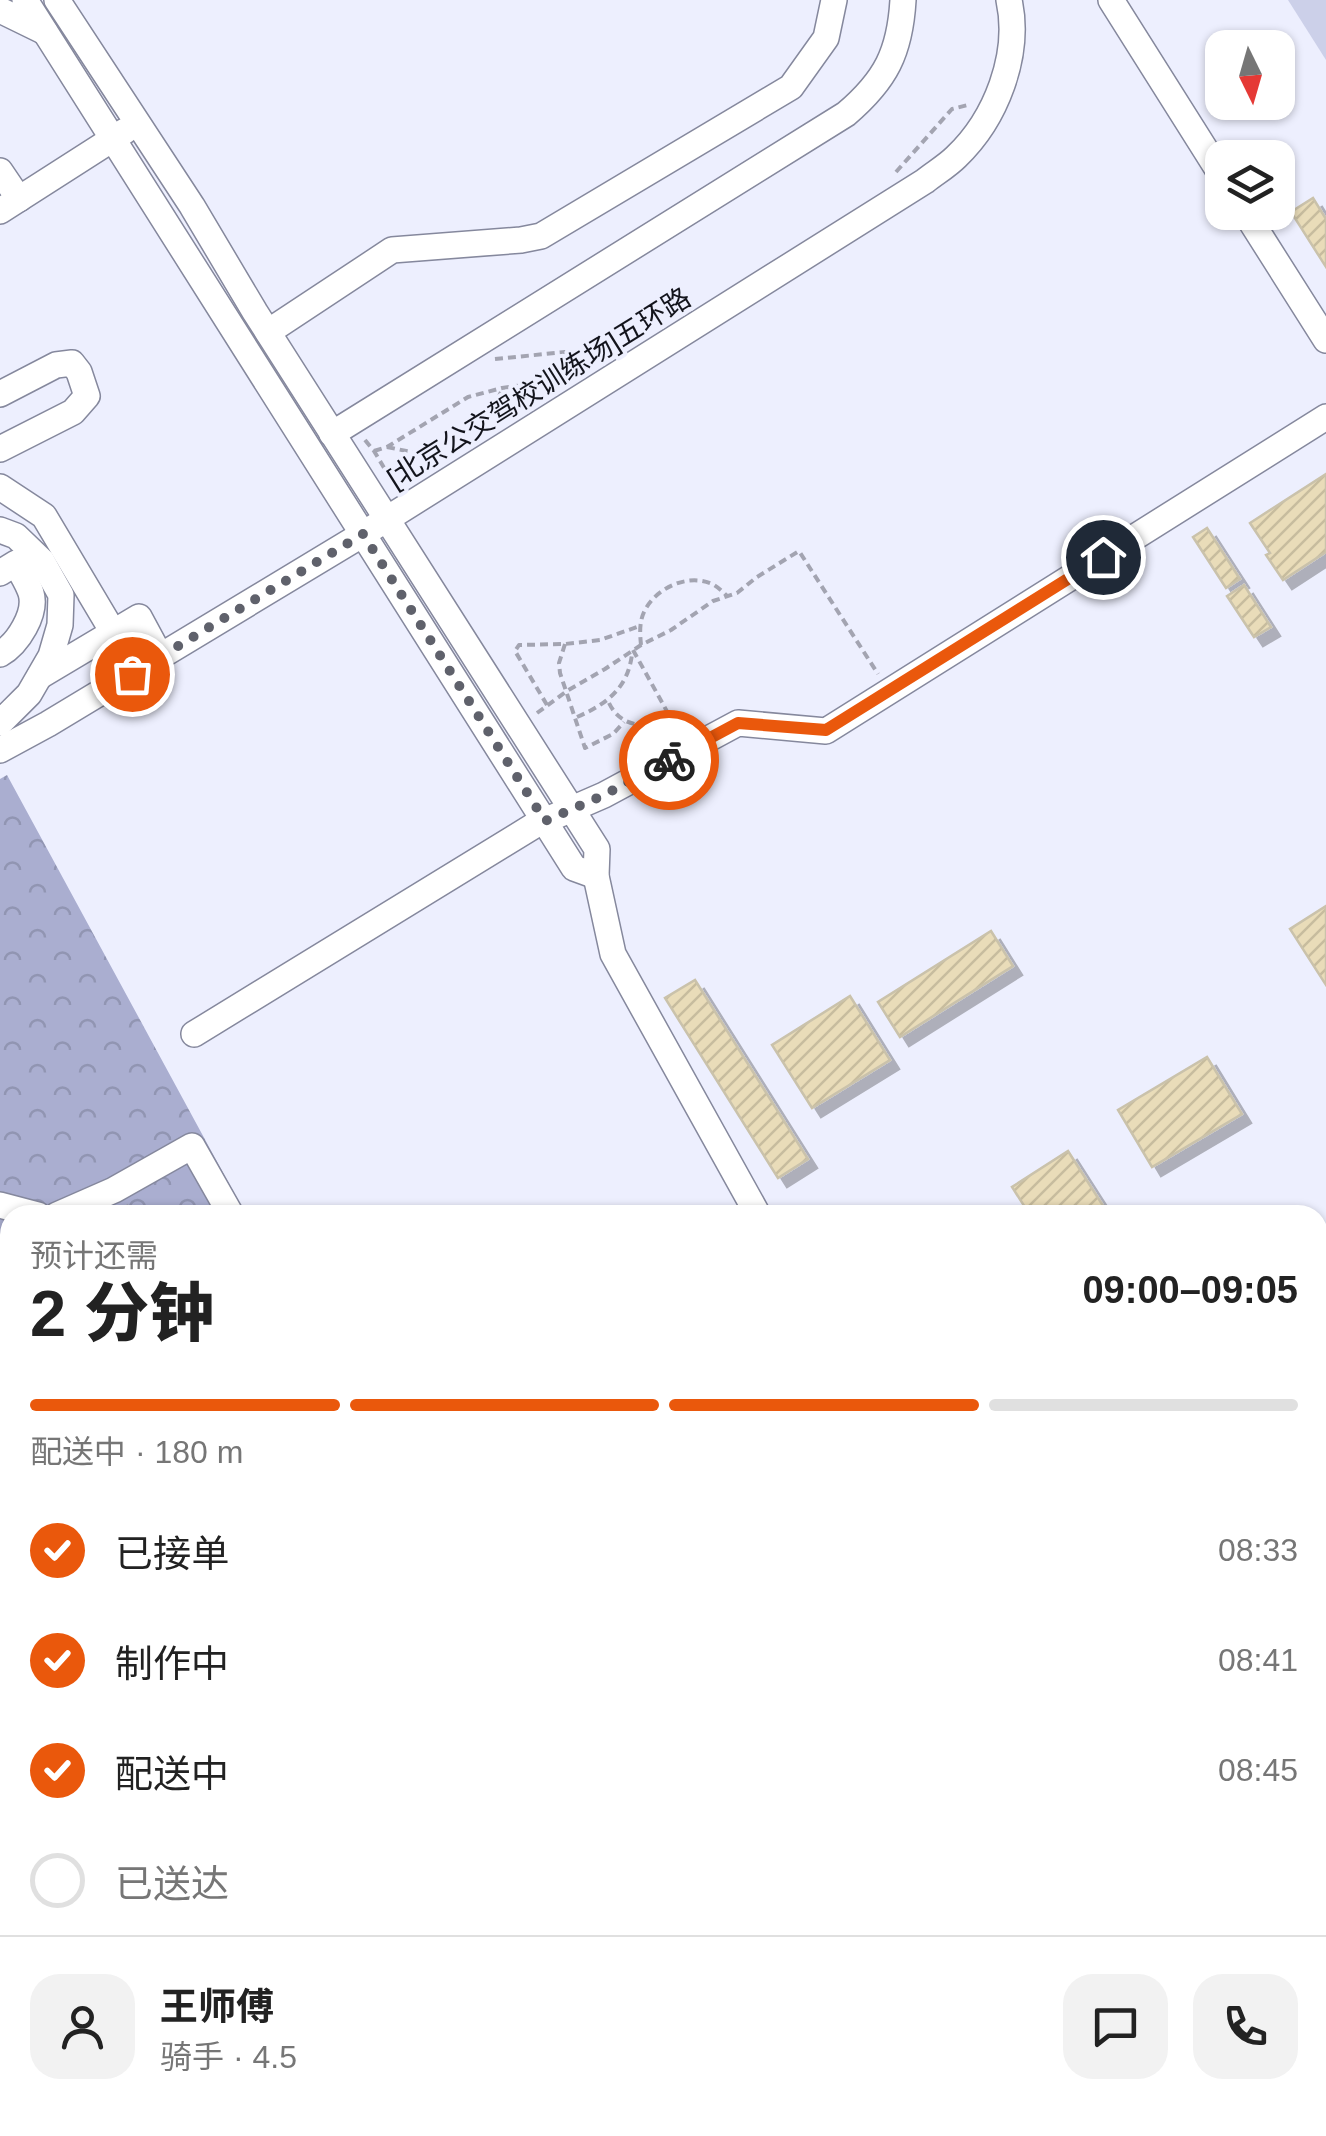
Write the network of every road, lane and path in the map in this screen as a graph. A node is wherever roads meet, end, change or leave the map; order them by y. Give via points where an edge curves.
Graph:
1 (25, 0) edge
2 (834, 0) edge
3 (903, 0) edge
4 (1009, 0) edge
5 (1111, 0) edge
6 (64, 6) edge
7 (0, 10) edge
8 (45, 32) junction
9 (137, 123) junction
10 (113, 139) junction
11 (1205, 149) edge
12 (0, 171) edge
13 (9, 205) edge
14 (1257, 230) edge
15 (268, 332) junction
16 (1326, 340) edge
17 (489, 360) dead end
18 (596, 374) dead end
19 (577, 377) dead end
20 (502, 388) junction
21 (0, 394) edge
22 (1326, 416) edge
23 (332, 434) junction
24 (387, 447) junction
25 (0, 448) edge
26 (374, 451) dead end
27 (0, 487) edge
28 (386, 519) junction
29 (0, 530) edge
30 (363, 534) junction
31 (0, 573) edge
32 (727, 596) junction
33 (640, 626) junction
34 (113, 632) junction
35 (566, 644) junction
36 (641, 645) junction
37 (633, 650) junction
38 (0, 654) edge
39 (160, 656) junction
40 (40, 676) junction
41 (566, 691) junction
42 (889, 691) junction
43 (608, 701) junction
44 (547, 705) junction
45 (576, 717) junction
46 (624, 722) junction
47 (0, 724) edge
48 (674, 724) junction
49 (518, 726) junction
50 (655, 741) dead end
51 (0, 750) edge
52 (572, 809) junction
53 (545, 821) junction
54 (596, 876) junction
55 (194, 1034) dead end
56 (80, 1205) edge
57 (226, 1205) edge
58 (752, 1205) edge

1 - 8 street
2 - 15 street via 826,38 791,88 541,236 392,250
3 - 23 street via 892,58 880,81 846,114
4 - 28 street, [北京公交驾校训练场]五环路 via 1008,66 997,98 957,156
5 - 11 street
6 - 9 street
7 - 8 street
8 - 10 street
9 - 10 street
9 - 15 street
10 - 13 street
10 - 30 street
12 - 13 street
14 - 16 street
15 - 23 street
17 - 18 path via 565,352
19 - 20 path
20 - 24 path via 468,397
20 - 24 path via 493,408 421,454
21 - 25 street via 56,364 72,363 87,396 73,412
22 - 42 street
23 - 28 street
24 - 26 path
27 - 34 street via 44,516
28 - 30 street, [北京公交驾校训练场]五环路
28 - 49 street
29 - 40 street via 42,561 61,595 60,625
30 - 39 street, [北京公交驾校训练场]五环路
30 - 53 street
31 - 38 street via 16,564 32,596 29,619
32 - 33 path via 712,584 667,586 653,596
32 - 36 path
32 - 42 path via 798,551
33 - 35 path
33 - 36 path
34 - 39 street via 139,617
34 - 40 street
35 - 41 path via 559,663
35 - 44 path via 519,644 515,651
36 - 37 path
37 - 41 path
37 - 43 path via 624,684
37 - 48 path
39 - 51 street, [北京公交驾校训练场]五环路
40 - 47 street
41 - 44 path
41 - 45 path
42 - 52 street via 826,730 738,723
43 - 45 path
43 - 46 path
44 - 49 path
45 - 46 path via 586,748
46 - 48 path
48 - 50 path
49 - 52 street
52 - 53 street
52 - 54 street via 597,849
53 - 54 street via 574,868
53 - 55 street
54 - 58 street via 613,954
56 - 57 street via 192,1146

